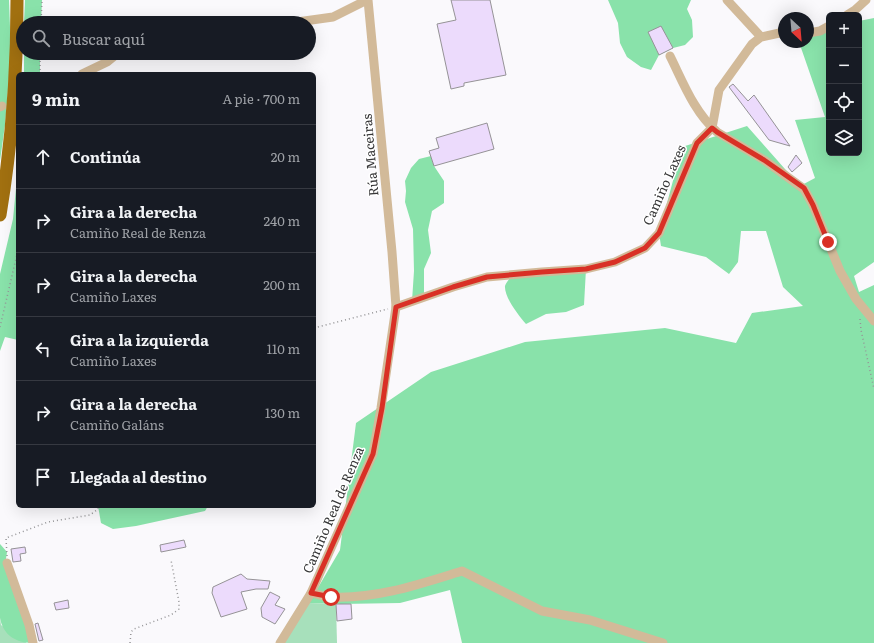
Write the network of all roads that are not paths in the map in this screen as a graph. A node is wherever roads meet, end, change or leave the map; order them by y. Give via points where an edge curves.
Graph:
1 (17, 0) edge
2 (367, 0) edge
3 (727, 0) edge
4 (866, 0) edge
5 (852, 12) edge
6 (17, 16) edge
7 (316, 19) edge
8 (826, 28) edge
9 (814, 32) edge
10 (778, 34) edge
11 (761, 38) junction
12 (670, 56) dead end
13 (17, 60) edge
14 (109, 60) edge
15 (87, 72) edge
16 (712, 128) junction
17 (0, 215) edge
18 (396, 307) junction
19 (874, 321) edge
20 (7, 563) road end
21 (311, 593) junction
22 (33, 643) edge
23 (280, 643) edge
24 (663, 643) edge

1 - 6 highway
2 - 7 street via 333,17
2 - 18 street, Rúa Maceiras
3 - 11 street
4 - 5 street
8 - 9 street
10 - 11 street
11 - 16 street via 752,44 719,90
12 - 16 street via 699,112
13 - 17 highway via 7,173
14 - 15 street
16 - 18 street, Camiño Laxes via 697,143 659,233 645,248 615,262 586,269 487,277
16 - 19 street via 804,188 840,271 856,300
18 - 21 street, Camiño Real de Renza via 373,454
20 - 22 street via 29,624
21 - 23 street, Camiño Real de Renza
21 - 24 street via 344,597 393,591 462,571 542,611 590,620

